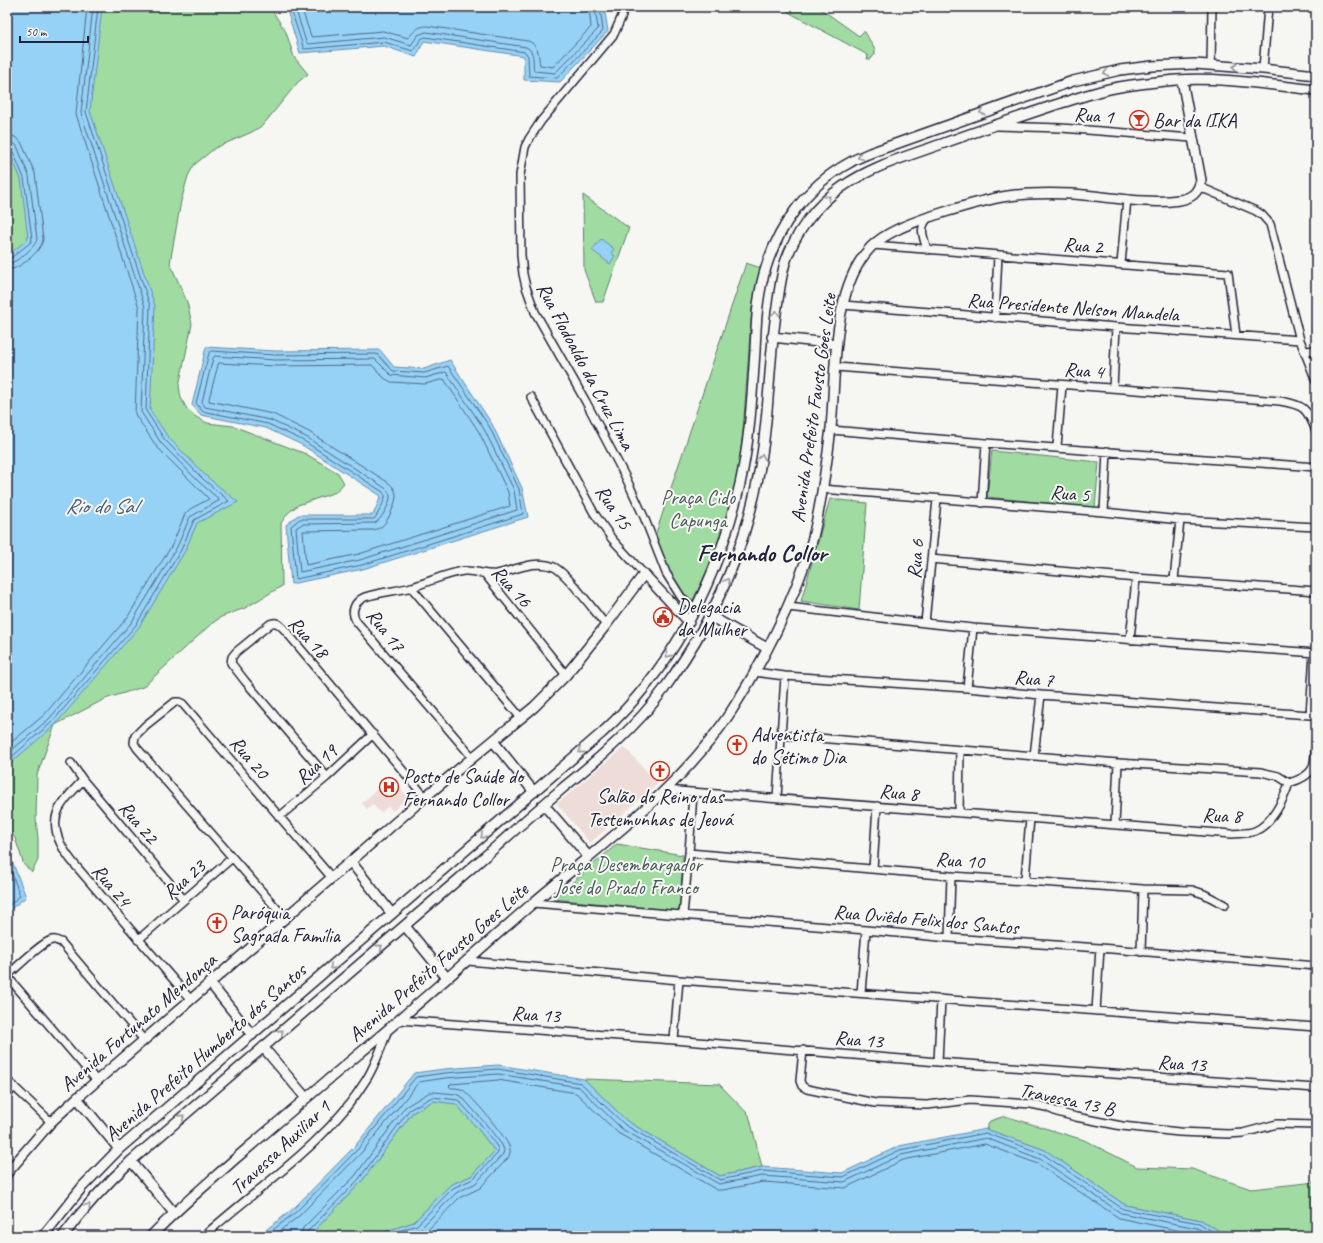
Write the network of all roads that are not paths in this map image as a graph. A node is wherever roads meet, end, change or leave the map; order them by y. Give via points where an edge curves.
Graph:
1 (623, 7) edge
2 (1212, 7) edge
3 (1268, 7) edge
4 (1211, 65) junction
5 (1263, 69) junction
6 (1316, 75) edge
7 (1182, 80) junction
8 (1316, 90) edge
9 (952, 123) junction
10 (993, 126) junction
11 (958, 138) junction
12 (1192, 138) junction
13 (1200, 187) junction
14 (1127, 200) junction
15 (928, 218) junction
16 (873, 245) junction
17 (927, 250) junction
18 (998, 255) junction
19 (1121, 264) junction
20 (843, 305) junction
21 (995, 318) junction
22 (1116, 327) junction
23 (1236, 335) junction
24 (772, 337) junction
25 (1300, 340) junction
26 (837, 344) junction
27 (1316, 350) edge
28 (1304, 351) junction
29 (836, 367) junction
30 (1316, 381) edge
31 (1062, 385) junction
32 (1113, 388) junction
33 (531, 397) dead end
34 (831, 430) junction
35 (1316, 431) edge
36 (986, 443) junction
37 (1057, 447) junction
38 (1107, 451) junction
39 (1316, 467) edge
40 (822, 489) junction
41 (937, 499) junction
42 (982, 503) junction
43 (1104, 512) junction
44 (1180, 520) junction
45 (1316, 527) edge
46 (931, 559) junction
47 (484, 574) junction
48 (644, 574) junction
49 (1136, 578) junction
50 (1174, 580) junction
51 (411, 587) junction
52 (1316, 591) edge
53 (788, 607) junction
54 (696, 609) junction
55 (710, 616) junction
56 (689, 622) junction
57 (926, 623) junction
58 (606, 625) junction
59 (973, 628) junction
60 (1130, 640) junction
61 (767, 648) junction
62 (1315, 653) edge
63 (754, 672) junction
64 (566, 675) junction
65 (785, 676) junction
66 (966, 688) junction
67 (1041, 695) junction
68 (621, 715) junction
69 (1313, 715) edge
70 (520, 718) junction
71 (630, 730) junction
72 (373, 734) junction
73 (782, 736) junction
74 (1316, 737) edge
75 (493, 741) junction
76 (960, 751) junction
77 (1034, 756) junction
78 (472, 757) junction
79 (71, 763) dead end
80 (1118, 763) junction
81 (327, 778) junction
82 (83, 780) junction
83 (1289, 783) junction
84 (665, 790) junction
85 (534, 792) junction
86 (693, 793) junction
87 (425, 797) junction
88 (777, 798) junction
89 (544, 805) junction
90 (877, 806) junction
91 (958, 813) junction
92 (279, 817) junction
93 (1030, 818) junction
94 (1115, 824) junction
95 (689, 853) junction
96 (588, 856) junction
97 (232, 858) junction
98 (351, 862) junction
99 (873, 869) junction
100 (951, 876) junction
101 (332, 878) junction
102 (1026, 880) junction
103 (1143, 889) junction
104 (184, 900) junction
105 (533, 903) junction
106 (1225, 905) dead end
107 (392, 914) junction
108 (683, 915) junction
109 (285, 918) junction
110 (405, 926) junction
111 (866, 930) junction
112 (949, 938) junction
113 (138, 940) junction
114 (1100, 948) junction
115 (1141, 952) junction
116 (468, 961) junction
117 (1316, 966) edge
118 (7, 976) edge
119 (446, 978) junction
120 (679, 980) junction
121 (210, 983) junction
122 (861, 993) junction
123 (941, 999) junction
124 (191, 1000) junction
125 (1096, 1011) junction
126 (400, 1020) junction
127 (1316, 1027) edge
128 (388, 1029) junction
129 (252, 1035) junction
130 (144, 1040) junction
131 (674, 1040) junction
132 (263, 1047) junction
133 (803, 1050) junction
134 (938, 1062) junction
135 (7, 1080) edge
136 (97, 1081) junction
137 (14, 1086) junction
138 (1316, 1088) edge
139 (7, 1096) edge
140 (77, 1098) junction
141 (306, 1098) junction
142 (51, 1122) junction
143 (1316, 1125) edge
144 (119, 1149) junction
145 (131, 1161) junction
146 (7, 1173) edge
147 (174, 1213) junction
148 (43, 1236) edge
149 (63, 1236) edge
150 (151, 1236) edge
151 (204, 1236) edge

1 - 54 street, Rua Flodoaldo da Cruz Lima via 614,34 528,139 520,175 523,274 535,312 615,455 638,502 666,573 681,597
2 - 4 street
3 - 5 street
5 -> 4 street, Avenida Prefeito Humberto dos Santos
4 -> 9 street, Avenida Prefeito Humberto dos Santos via 1152,66 1073,80
5 - 6 street, Avenida Prefeito Humberto dos Santos
7 - 8 street, Avenida Prefeito Humberto dos Santos via 1230,81
7 - 10 street, Avenida Prefeito Humberto dos Santos via 1110,88
7 - 12 street
9 - 11 street
9 -> 54 street, Avenida Prefeito Humberto dos Santos via 870,153 834,172 794,211 781,231 768,262 759,302 750,418 740,483 719,556
10 - 11 street, Avenida Prefeito Humberto dos Santos
10 - 12 street, Rua 1 via 1061,128
24 -> 11 street, Avenida Prefeito Humberto dos Santos via 786,262 799,233 821,205 847,183 865,173
12 - 13 street
13 - 14 street, Avenida Prefeito Fausto Goes Leite via 1191,196 1178,200
13 - 25 street via 1256,211 1267,219 1273,232
14 - 15 street, Avenida Prefeito Fausto Goes Leite via 1074,194 1026,194 988,199
14 - 19 street
15 - 16 street, Avenida Prefeito Fausto Goes Leite via 903,228
15 - 17 street via 922,228
16 - 17 street, Rua 2
16 - 20 street, Avenida Prefeito Fausto Goes Leite via 852,277
17 - 18 street, Rua 2
18 - 19 street, Rua 2
18 - 21 street
19 - 23 street, Rua 2 via 1228,273
20 - 21 street, Rua Presidente Nelson Mandela
20 - 26 street, Avenida Prefeito Fausto Goes Leite
21 - 22 street, Rua Presidente Nelson Mandela
22 - 23 street, Rua Presidente Nelson Mandela
22 - 32 street
23 - 25 street, Rua Presidente Nelson Mandela
24 - 26 street
55 -> 24 street, Avenida Prefeito Humberto dos Santos via 730,573 753,503 763,453
25 - 28 street
26 - 29 street, Avenida Prefeito Fausto Goes Leite
27 - 28 street
28 - 30 street
29 - 31 street, Rua 4
29 - 34 street, Avenida Prefeito Fausto Goes Leite
31 - 32 street, Rua 4
31 - 37 street
32 - 35 street, Rua 4 via 1293,403 1309,414
33 - 48 street, Rua 15 via 594,514
34 - 36 street
34 - 40 street, Avenida Prefeito Fausto Goes Leite
36 - 37 street
36 - 42 street
37 - 38 street
38 - 39 street
38 - 43 street
40 - 41 street, Rua 5
40 - 53 street, Avenida Prefeito Fausto Goes Leite via 811,545
41 - 42 street, Rua 5
41 - 46 street, Rua 6
42 - 43 street, Rua 5
43 - 44 street, Rua 5
44 - 45 street, Rua 5
44 - 50 street
46 - 49 street
46 - 57 street, Rua 6
47 - 51 street, Rua 16 via 465,571
47 - 58 street via 496,574 541,564 555,568 564,574
47 - 64 street, Rua 16
48 - 56 street, Rua 15
48 - 58 street, Avenida Fortunato Mendonça
49 - 50 street
49 - 60 street
50 - 52 street
51 - 70 street
51 - 78 street, Rua 17 via 362,598 355,605 354,617
53 - 57 street, Rua 7
53 - 61 street, Avenida Prefeito Fausto Goes Leite
54 - 56 street, Avenida Prefeito Humberto dos Santos
55 - 61 street
55 - 71 street, Avenida Prefeito Humberto dos Santos via 664,690
56 -> 68 street, Avenida Prefeito Humberto dos Santos via 662,664
57 - 59 street, Rua 7
58 - 64 street, Avenida Fortunato Mendonça
59 - 60 street, Rua 7
59 - 66 street
60 - 62 street, Rua 7
61 - 63 street, Avenida Prefeito Fausto Goes Leite
62 - 69 street, Rua 7
63 - 65 street, Rua 7
63 - 84 street, Avenida Prefeito Fausto Goes Leite via 721,726
64 - 70 street, Avenida Fortunato Mendonça
65 - 66 street, Rua 7
65 - 73 street
66 - 67 street, Rua 7
67 - 69 street, Rua 7
67 - 77 street
68 - 71 street
68 -> 85 street, Avenida Prefeito Humberto dos Santos
70 - 75 street, Avenida Fortunato Mendonça
71 - 89 street, Avenida Prefeito Humberto dos Santos
72 - 81 street, Rua 19
72 - 81 street, Rua 18 via 279,624 270,624 236,652 231,661 234,667
72 - 87 street, Rua 18
73 - 76 street
73 - 88 street
74 - 83 street via 1311,772
75 - 78 street, Avenida Fortunato Mendonça
75 - 85 street
76 - 77 street
76 - 91 street
77 - 80 street
78 - 87 street, Avenida Fortunato Mendonça
79 - 82 street, Rua 22
80 - 83 street via 1261,772 1278,776
80 - 94 street
81 - 92 street, Rua 19
82 - 104 street, Rua 22
82 - 113 street, Rua 24 via 58,813 56,825 59,842 68,857
83 - 94 street, Rua 8 via 1284,798 1274,813 1262,826 1251,832 1232,834
84 - 86 street, Rua 8
84 - 96 street, Avenida Prefeito Fausto Goes Leite
85 -> 107 street, Avenida Prefeito Humberto dos Santos
86 - 88 street, Rua 8
86 - 95 street
87 - 98 street, Avenida Fortunato Mendonça
88 - 90 street, Rua 8
89 - 96 street
89 - 110 street, Avenida Prefeito Humberto dos Santos
90 - 91 street, Rua 8
90 - 99 street
91 - 93 street, Rua 8
92 - 97 street, Rua 20 via 184,704 177,702 171,705 146,725 135,736 136,746
92 - 101 street, Rua 20
93 - 94 street, Rua 8
93 - 102 street
95 - 99 street, Rua 10
95 - 108 street
96 - 105 street, Avenida Prefeito Fausto Goes Leite
97 - 104 street, Rua 23
97 - 109 street
98 - 101 street, Avenida Fortunato Mendonça
98 - 107 street
99 - 100 street, Rua 10
100 - 102 street, Rua 10
100 - 112 street
101 - 109 street, Avenida Fortunato Mendonça
102 - 103 street, Rua 10
103 - 106 street, Rua 10 via 1192,890
103 - 115 street
104 - 113 street, Rua 23
105 - 108 street, Rua Oviêdo Felix dos Santos
105 - 116 street, Avenida Prefeito Fausto Goes Leite
107 -> 129 street, Avenida Prefeito Humberto dos Santos
108 - 111 street, Rua Oviêdo Felix dos Santos
109 - 121 street, Avenida Fortunato Mendonça
110 - 119 street
132 -> 110 street, Avenida Prefeito Humberto dos Santos
111 - 112 street, Rua Oviêdo Felix dos Santos
111 - 122 street
112 - 114 street, Rua Oviêdo Felix dos Santos
113 - 124 street, Rua 24
114 - 115 street, Rua Oviêdo Felix dos Santos
114 - 125 street
115 - 117 street, Rua Oviêdo Felix dos Santos
116 - 119 street, Avenida Prefeito Fausto Goes Leite
116 - 120 street
118 - 130 street via 47,942 59,941
118 - 136 street
119 - 126 street, Avenida Prefeito Fausto Goes Leite
120 - 122 street
120 - 131 street
121 - 124 street, Avenida Fortunato Mendonça
121 - 129 street
122 - 123 street
123 - 125 street
123 - 134 street
124 - 130 street, Avenida Fortunato Mendonça
125 - 127 street
126 - 128 street, Avenida Prefeito Fausto Goes Leite
126 - 131 street, Rua 13
128 - 141 street, Avenida Prefeito Fausto Goes Leite
128 - 151 street, Travessa Auxiliar 1 via 375,1063 346,1109 294,1161
129 - 144 street, Avenida Prefeito Humberto dos Santos
130 - 136 street, Avenida Fortunato Mendonça
131 - 133 street, Rua 13
132 - 141 street
145 -> 132 street, Avenida Prefeito Humberto dos Santos
133 - 134 street, Rua 13
133 - 143 street, Travessa 13 B via 800,1081 802,1086 875,1103 927,1105 970,1100 1031,1104 1076,1117 1122,1126 1228,1134 1243,1133 1277,1124
134 - 138 street, Rua 13
135 - 137 street
136 - 140 street, Avenida Fortunato Mendonça
137 - 139 street
137 - 142 street
140 - 142 street, Avenida Fortunato Mendonça
140 - 144 street
141 - 147 street, Avenida Prefeito Fausto Goes Leite
142 - 146 street, Avenida Fortunato Mendonça
144 - 148 street, Avenida Prefeito Humberto dos Santos via 83,1186
145 - 147 street
149 -> 145 street, Avenida Prefeito Humberto dos Santos via 108,1183
147 - 150 street, Avenida Prefeito Fausto Goes Leite

